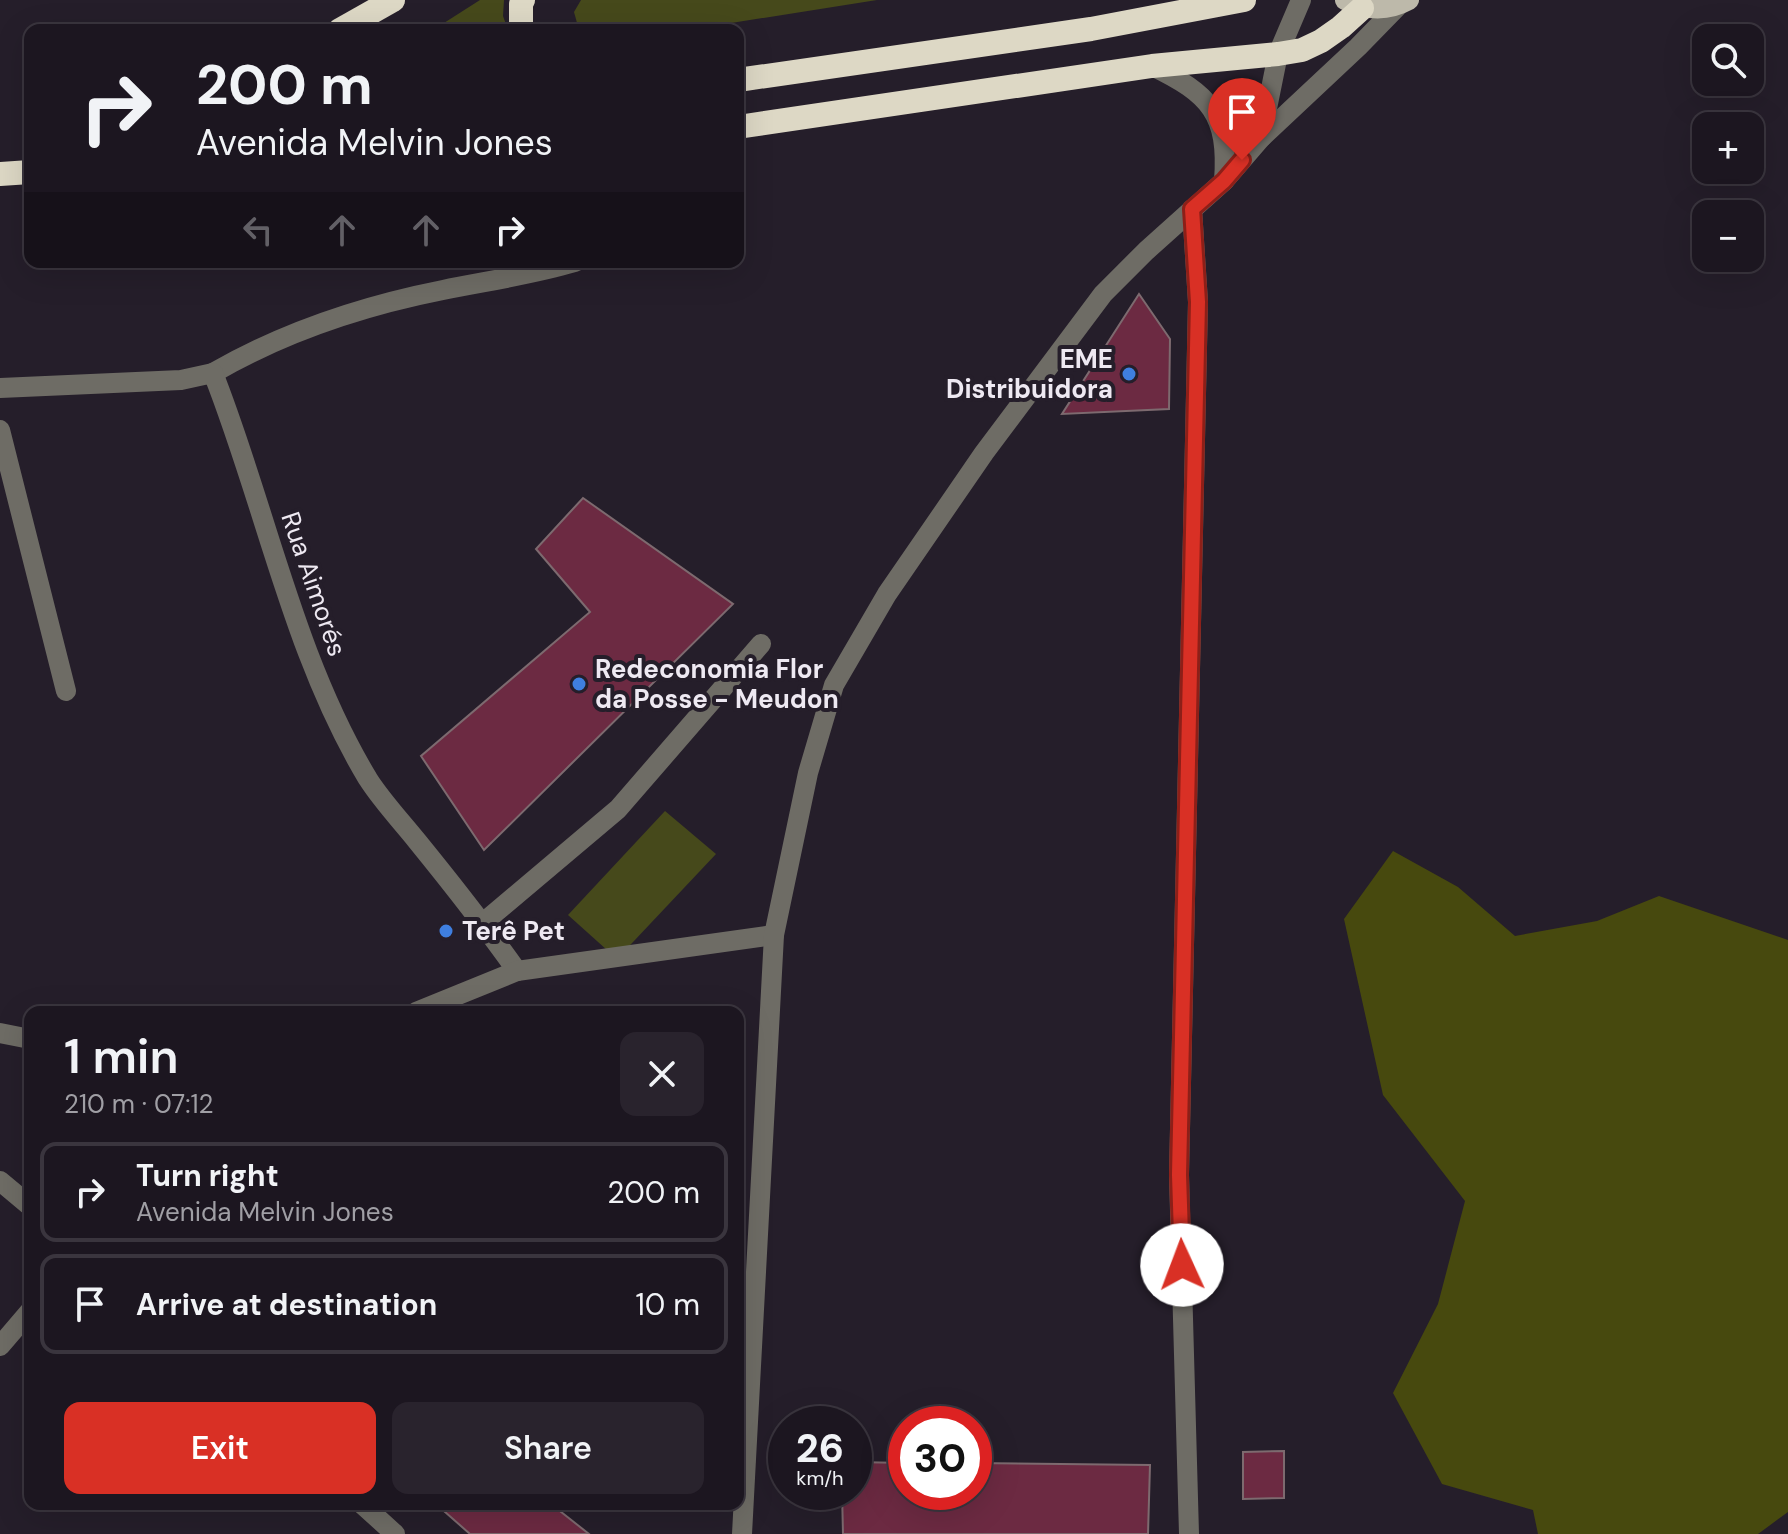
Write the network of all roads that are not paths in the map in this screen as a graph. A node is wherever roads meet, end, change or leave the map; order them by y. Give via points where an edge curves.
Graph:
1 (393, 0) edge
2 (523, 0) edge
3 (1244, 0) edge
4 (1301, 0) edge
5 (1403, 3) edge
6 (1353, 4) edge
7 (351, 24) edge
8 (521, 24) edge
9 (1278, 54) junction
10 (1152, 66) junction
11 (744, 78) edge
12 (744, 126) edge
13 (1261, 138) junction
14 (24, 172) edge
15 (0, 174) edge
16 (1224, 181) junction
17 (1192, 209) junction
18 (554, 268) edge
19 (213, 373) junction
20 (0, 388) edge
21 (0, 430) edge
22 (761, 644) dead end
23 (66, 691) dead end
24 (483, 923) junction
25 (774, 935) junction
26 (517, 971) junction
27 (431, 1006) edge
28 (0, 1033) edge
29 (24, 1038) edge
30 (0, 1181) edge
31 (24, 1201) edge
32 (24, 1318) edge
33 (0, 1346) edge
34 (744, 1497) edge
35 (369, 1510) edge
36 (743, 1510) edge
37 (395, 1534) edge
38 (742, 1534) edge
39 (1189, 1534) edge

1 - 7 highway
2 - 8 highway
3 - 11 highway via 1091,29
4 - 9 street
5 - 6 main road via 1379,10
5 - 13 street
6 - 9 highway via 1341,27 1321,41
9 - 10 highway
9 - 13 street
10 - 12 highway
10 - 16 street via 1187,83 1214,112 1226,150
13 - 16 street
14 - 15 highway
16 - 17 street
17 - 25 street via 1093,306 887,594 834,685 808,773
17 - 39 street via 1198,302 1179,1175
18 - 19 street via 353,311 253,350
19 - 20 street via 181,380
19 - 24 street, Rua Aimorés via 330,706 369,781
21 - 23 street
22 - 24 street via 618,809
24 - 26 street, Rua Aimorés
25 - 26 street
25 - 34 street
26 - 27 street
28 - 29 street
30 - 31 street
32 - 33 street
35 - 37 street
36 - 38 street

